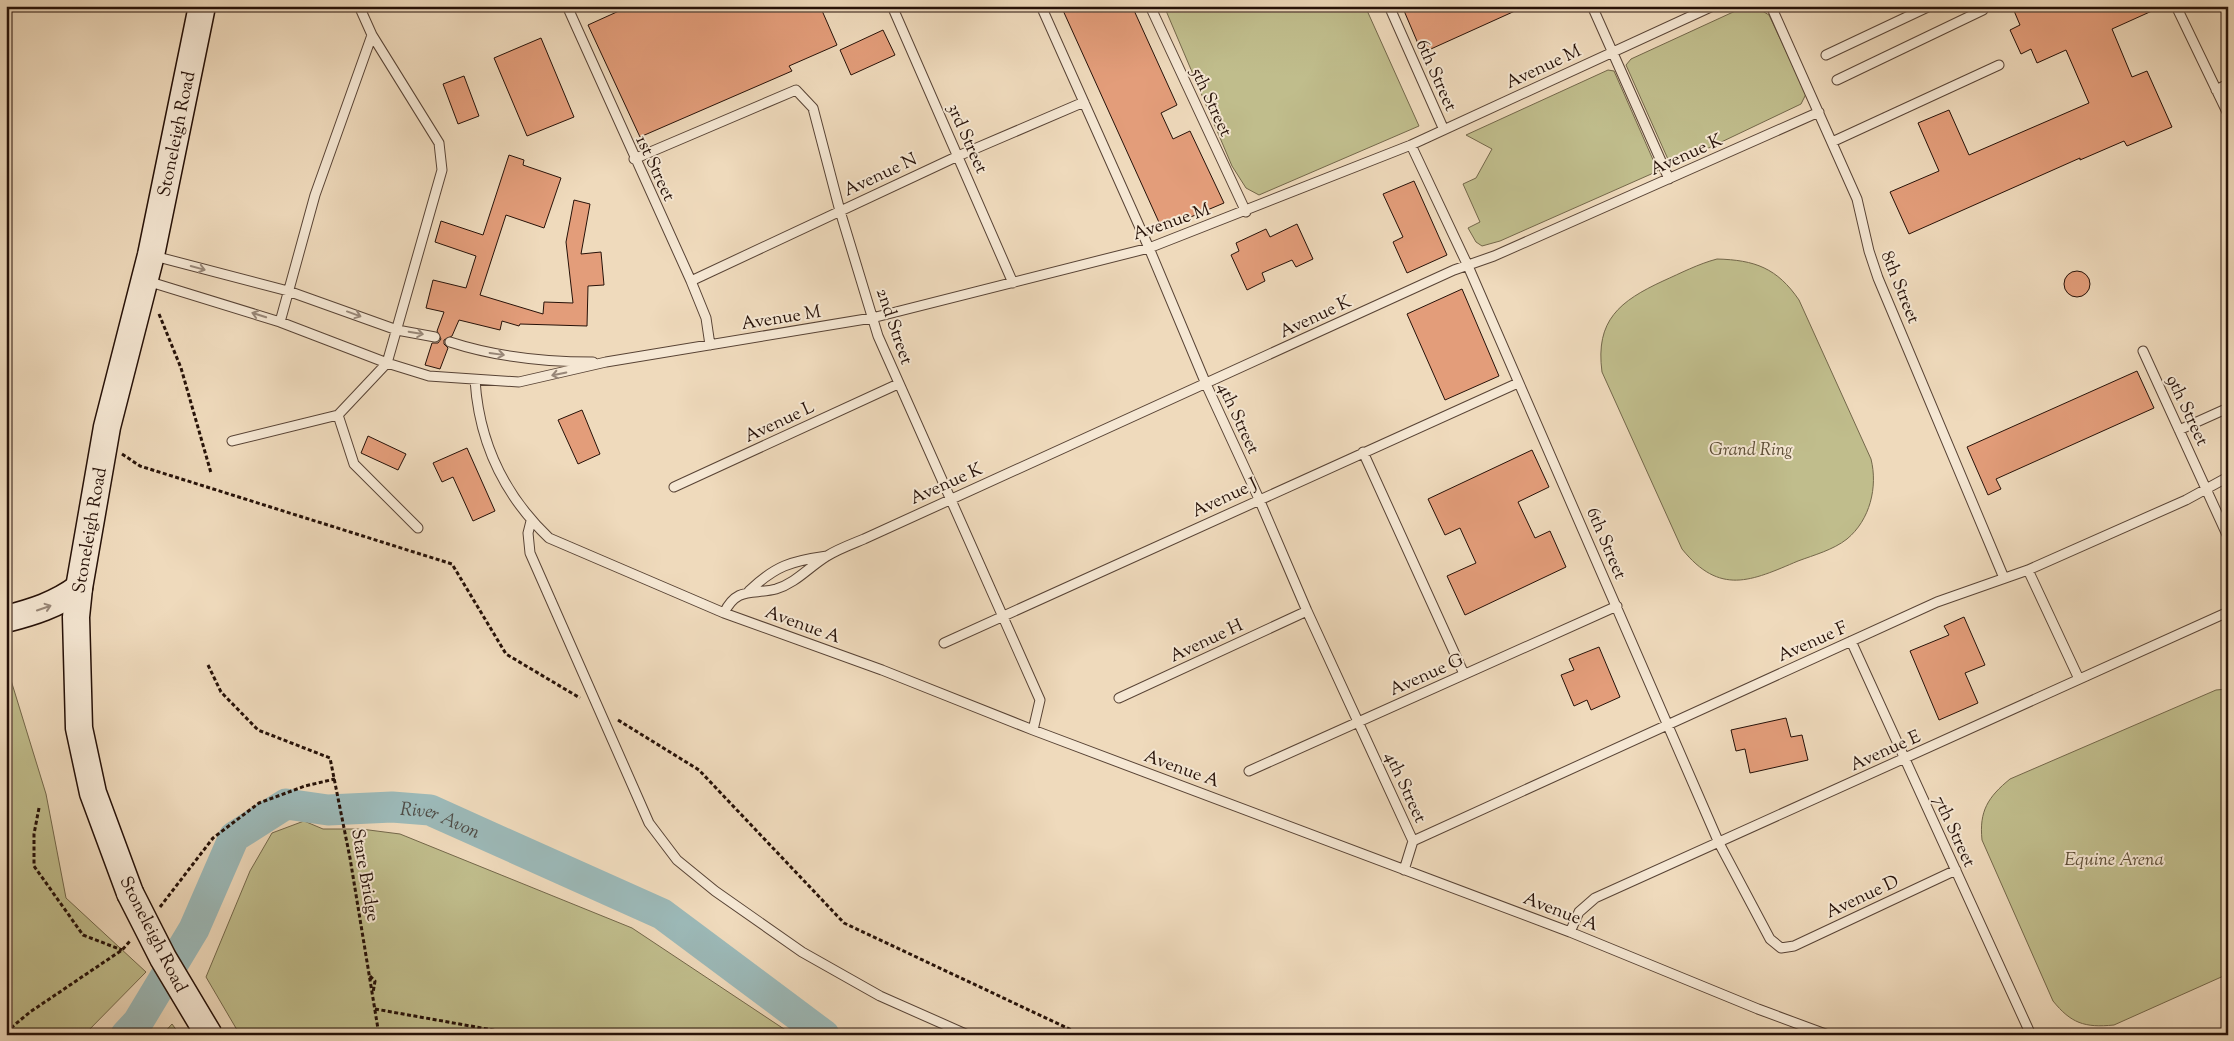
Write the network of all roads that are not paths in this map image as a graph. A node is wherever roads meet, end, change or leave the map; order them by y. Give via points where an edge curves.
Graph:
1 (202, 6) edge
2 (359, 6) edge
3 (566, 6) edge
4 (892, 6) edge
5 (1041, 6) edge
6 (1150, 6) edge
7 (1389, 6) edge
8 (1592, 6) edge
9 (1713, 6) edge
10 (1771, 6) edge
11 (1930, 6) edge
12 (1985, 6) edge
13 (2176, 6) edge
14 (372, 35) junction
15 (1612, 52) junction
16 (1826, 55) dead end
17 (1998, 65) dead end
18 (1837, 80) dead end
19 (2228, 84) edge
20 (2216, 90) junction
21 (1084, 102) junction
22 (1819, 112) junction
23 (2228, 114) edge
24 (1444, 130) junction
25 (1832, 142) junction
26 (1411, 145) junction
27 (958, 156) junction
28 (634, 159) junction
29 (1669, 179) junction
30 (840, 211) junction
31 (1246, 212) junction
32 (1149, 248) junction
33 (151, 256) junction
34 (1468, 266) junction
35 (145, 281) junction
36 (691, 281) junction
37 (1013, 283) junction
38 (288, 291) junction
39 (872, 318) junction
40 (280, 322) junction
41 (397, 330) junction
42 (435, 337) dead end
43 (450, 342) dead end
44 (710, 345) junction
45 (2143, 351) dead end
46 (606, 362) junction
47 (387, 363) junction
48 (475, 380) junction
49 (1518, 383) junction
50 (898, 384) junction
51 (1206, 384) junction
52 (2228, 408) edge
53 (338, 415) junction
54 (2179, 430) junction
55 (232, 442) dead end
56 (1364, 452) junction
57 (2228, 477) edge
58 (674, 487) dead end
59 (2206, 489) junction
60 (1259, 499) junction
61 (949, 500) junction
62 (531, 521) junction
63 (418, 528) dead end
64 (2228, 537) edge
65 (827, 556) junction
66 (2028, 570) junction
67 (2004, 578) junction
68 (79, 588) junction
69 (749, 591) junction
70 (1617, 606) junction
71 (1307, 611) junction
72 (2228, 612) edge
73 (724, 613) junction
74 (1002, 617) junction
75 (6, 619) edge
76 (1852, 641) junction
77 (944, 643) dead end
78 (1464, 674) junction
79 (2079, 679) junction
80 (1119, 698) dead end
81 (1357, 722) junction
82 (1669, 724) junction
83 (1032, 730) junction
84 (1904, 759) junction
85 (1249, 771) dead end
86 (1413, 841) junction
87 (1719, 843) junction
88 (1404, 870) junction
89 (1956, 870) junction
90 (1570, 932) junction
91 (1781, 948) joint
92 (210, 1035) edge
93 (968, 1035) edge
94 (1828, 1035) edge
95 (2031, 1035) edge

1 - 33 main road, Stoneleigh Road
2 - 14 lane
3 - 28 lane, 1st Street
4 - 27 lane, 3rd Street
5 - 21 lane, 4th Street
6 - 31 lane, 5th Street
7 - 24 lane, 6th Street
8 - 15 lane
9 - 15 lane, Avenue M
10 - 22 lane, 8th Street
11 - 16 lane
12 - 18 lane via 1983,10
13 - 20 lane
14 - 38 lane via 315,195
14 - 41 lane via 439,144 442,170
15 - 24 lane, Avenue M
15 - 29 lane
17 - 25 lane
19 - 20 lane
20 - 23 lane
21 - 27 lane, Avenue N
21 - 32 lane, 4th Street
22 - 25 lane, 8th Street
22 - 29 lane, Avenue K
24 - 26 lane, Avenue M
25 - 67 lane, 8th Street via 1857,199 1878,278
26 - 31 lane, Avenue M
26 - 34 lane, 6th Street
27 - 30 lane, Avenue N
27 - 37 lane, 3rd Street
28 - 30 lane, 2nd Street via 796,90 813,108
28 - 36 lane, 1st Street
29 - 34 lane, Avenue K
30 - 36 lane, Avenue N
30 - 39 lane, 2nd Street
31 - 32 lane, Avenue M
32 - 37 lane, Avenue M
32 - 51 lane, 4th Street
33 - 35 main road, Stoneleigh Road
33 -> 38 lane
34 - 49 lane, 6th Street
34 - 51 lane, Avenue K
40 -> 35 lane
35 - 68 main road, Stoneleigh Road via 107,427
36 - 44 lane, 1st Street via 706,318
37 - 39 lane, Avenue M
38 - 40 lane
38 -> 41 lane
39 - 44 lane, Avenue M
39 - 50 lane, 2nd Street
40 - 47 lane
41 -> 42 lane
41 - 47 lane
43 -> 46 lane via 479,352 556,362
44 - 46 lane, Avenue M
45 - 54 lane, 9th Street
46 -> 48 lane via 519,382
47 - 48 lane via 429,376
47 - 53 lane
48 - 62 lane, Avenue A via 483,435 512,496
49 - 56 lane, Avenue J
49 - 70 lane, 6th Street
50 - 58 lane, Avenue L
50 - 61 lane, 2nd Street
51 - 60 lane, 4th Street
51 - 61 lane, Avenue K
52 - 54 lane
53 - 55 lane
53 - 63 lane via 354,464
54 - 59 lane, 9th Street
56 - 60 lane, Avenue J
56 - 78 lane
57 - 59 lane, Avenue F
59 - 64 lane, 9th Street
59 - 66 lane, Avenue F
60 - 71 lane, 4th Street
60 - 74 lane, Avenue J
61 - 65 lane, Avenue K
61 - 74 lane, 2nd Street
62 - 73 lane, Avenue A via 548,538
62 - 93 lane via 528,533 530,553 649,823 676,860 714,891 802,952 880,996
65 - 69 lane, Avenue K via 802,576 776,589
65 - 69 lane, Avenue K via 796,560 767,574
66 - 67 lane, Avenue F
66 - 79 lane
67 - 76 lane, Avenue F via 1937,602
75 -> 68 main road via 48,607
68 - 92 main road, Stoneleigh Road, bridge via 76,617 79,728 93,793 130,893 163,958
69 - 73 lane, Avenue K via 729,603
70 - 78 lane, Avenue G
70 - 82 lane, 6th Street
71 - 80 lane, Avenue H
71 - 81 lane, 4th Street
72 - 79 lane, Avenue E
73 - 83 lane, Avenue A via 882,670
74 - 77 lane, Avenue J
74 - 83 lane, 2nd Street via 1040,700
76 - 82 lane, Avenue F
76 - 84 lane, 7th Street
78 - 81 lane, Avenue G
79 - 84 lane, Avenue E
81 - 85 lane, Avenue G
81 - 86 lane, 4th Street
82 - 86 lane, Avenue F
82 - 87 lane, 6th Street
83 - 88 lane, Avenue A
84 - 87 lane, Avenue E
84 - 89 lane, 7th Street
86 - 88 lane
87 - 90 lane, Avenue E via 1596,898 1579,912
87 - 91 lane, 6th Street via 1770,939
88 - 90 lane, Avenue A
89 - 91 lane, Avenue D via 1794,946
89 - 95 lane, 7th Street
90 - 94 lane, Avenue A

